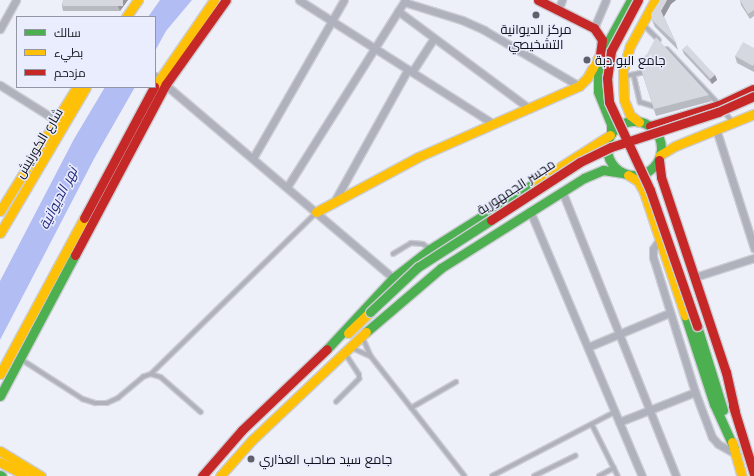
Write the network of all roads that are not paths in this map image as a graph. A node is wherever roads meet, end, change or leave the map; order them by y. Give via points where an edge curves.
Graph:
1 (16, 0) edge
2 (138, 0) edge
3 (146, 0) edge
4 (214, 0) edge
5 (226, 0) edge
6 (299, 0) edge
7 (344, 0) edge
8 (538, 0) edge
9 (562, 0) edge
10 (606, 0) edge
11 (631, 0) edge
12 (638, 0) edge
13 (644, 0) edge
14 (655, 0) edge
15 (405, 1) edge
16 (558, 10) junction
17 (398, 11) junction
18 (127, 16) edge
19 (135, 16) edge
20 (331, 21) junction
21 (642, 23) junction
22 (594, 28) junction
23 (0, 29) edge
24 (434, 38) junction
25 (606, 45) junction
26 (374, 48) junction
27 (600, 54) junction
28 (599, 64) junction
29 (649, 70) edge
30 (410, 71) junction
31 (634, 75) junction
32 (622, 76) junction
33 (158, 82) edge
34 (0, 85) edge
35 (579, 86) junction
36 (75, 88) edge
37 (85, 88) edge
38 (155, 88) edge
39 (155, 88) edge
40 (754, 89) edge
41 (754, 96) edge
42 (754, 102) edge
43 (719, 105) junction
44 (602, 106) junction
45 (653, 106) edge
46 (530, 109) junction
47 (753, 117) edge
48 (56, 120) junction
49 (639, 122) junction
50 (734, 122) junction
51 (494, 124) junction
52 (65, 125) junction
53 (650, 126) junction
54 (716, 129) junction
55 (50, 131) junction
56 (611, 135) junction
57 (58, 136) junction
58 (254, 158) junction
59 (659, 158) junction
60 (626, 174) junction
61 (287, 187) junction
62 (562, 191) junction
63 (334, 203) junction
64 (1, 207) edge
65 (530, 211) junction
66 (316, 212) junction
67 (0, 233) edge
68 (660, 239) junction
69 (754, 248) edge
70 (430, 249) junction
71 (393, 254) dead end
72 (754, 258) edge
73 (695, 277) junction
74 (393, 278) junction
75 (669, 313) junction
76 (373, 314) junction
77 (700, 325) junction
78 (362, 334) junction
79 (618, 335) junction
80 (588, 347) junction
81 (344, 351) junction
82 (323, 354) junction
83 (371, 356) junction
84 (20, 358) junction
85 (0, 374) edge
86 (151, 374) junction
87 (456, 382) dead end
88 (695, 392) junction
89 (0, 396) edge
90 (336, 402) dead end
91 (411, 408) junction
92 (649, 410) junction
93 (201, 412) dead end
94 (615, 412) junction
95 (735, 412) junction
96 (619, 422) junction
97 (592, 424) junction
98 (0, 451) edge
99 (735, 451) junction
100 (752, 454) edge
101 (575, 456) dead end
102 (0, 462) edge
103 (0, 468) edge
104 (614, 468) junction
105 (754, 474) edge
106 (15, 476) edge
107 (26, 476) edge
108 (41, 476) edge
109 (202, 476) edge
110 (220, 476) edge
111 (465, 476) edge
112 (492, 476) edge
113 (534, 476) edge
114 (599, 476) edge
115 (618, 476) edge
116 (642, 476) edge
117 (676, 476) edge
118 (742, 476) edge

1 - 23 street
2 - 18 main road
3 - 19 main road
4 - 33 main road
5 - 33 main road
6 - 20 street
7 - 20 street
8 - 16 main road
9 - 16 street
10 - 22 street
11 - 25 main road
12 - 77 main road, bridge via 612,51 607,78 609,102 650,190
13 - 77 main road via 616,56 614,95 621,118 653,183
14 - 21 main road
15 - 17 street
15 - 35 street via 484,30
16 - 22 main road
17 - 24 street
17 - 26 street
20 - 26 street
20 - 58 street
21 - 32 main road via 627,53
21 - 43 lane
22 - 27 main road via 602,40
24 - 30 street
24 - 46 street
25 - 27 main road
25 - 28 main road
26 - 30 street
26 - 61 street
27 - 28 main road
27 - 35 main road via 587,78
28 - 44 main road via 598,91
29 - 31 lane
30 - 51 street
30 - 63 street
31 - 32 lane
31 - 45 lane via 640,102
32 - 49 main road via 627,108 630,115
33 - 58 street
34 - 48 street
35 - 44 main road via 587,85 591,88
35 - 46 main road
36 - 48 main road, شارع الكورنيش
37 - 52 main road, شارع الكورنيش
38 - 84 main road
39 - 85 main road
40 - 43 main road
41 - 76 main road, مجسر الجمهورية, bridge via 718,112 611,147 580,162 418,267
42 - 76 main road, مجسر الجمهورية via 720,117 610,154 579,170 443,257
43 - 50 lane
43 - 53 main road via 708,105
44 - 56 main road via 611,124
46 - 51 main road
47 - 50 main road
48 - 52 street
48 - 55 main road, شارع الكورنيش
49 - 53 main road
49 - 56 main road via 621,125
50 - 54 main road
51 - 63 main road via 418,157
52 - 57 main road, شارع الكورنيش
53 - 59 main road via 659,137
54 - 59 main road via 675,146
54 - 69 street
55 - 57 main road via 56,129
55 - 64 main road, شارع الكورنيش
56 - 60 main road via 607,150 609,160
56 - 70 main road
57 - 67 main road, شارع الكورنيش
58 - 61 street
59 - 60 main road via 646,173
59 - 73 main road via 660,172
60 - 62 main road via 609,170 597,172
60 - 68 main road via 641,186
61 - 66 street
62 - 65 main road
62 - 79 street
63 - 66 main road
65 - 78 main road via 441,268
65 - 80 street
66 - 74 street
66 - 86 lane
68 - 75 street via 653,249 653,257
68 - 99 main road via 714,404
70 - 71 lane via 423,244 411,243
70 - 74 main road
72 - 73 street
73 - 95 main road via 728,378
74 - 82 main road via 357,314
75 - 79 street
75 - 88 street
76 - 81 main road, مجسر الجمهورية
76 - 82 main road, مجسر الجمهورية
77 - 95 main road
77 - 99 main road
78 - 81 main road
78 - 83 lane
79 - 80 street
79 - 92 street
80 - 94 street
81 - 83 lane
81 - 90 lane via 360,375
81 - 110 main road via 252,440
82 - 109 main road via 242,430
83 - 91 lane
84 - 86 lane via 83,399 95,403 107,403 118,398 134,383
84 - 89 main road
86 - 93 lane via 161,377
87 - 91 lane
88 - 92 street
88 - 99 street via 712,437 718,444
91 - 111 lane
92 - 96 street
92 - 117 street
94 - 96 street
94 - 97 lane
95 - 100 main road
96 - 116 street
97 - 104 lane
97 - 112 lane
98 - 108 main road
99 - 118 main road
100 - 105 main road
101 - 113 lane
102 - 107 main road
103 - 106 main road
104 - 114 lane
104 - 115 lane

